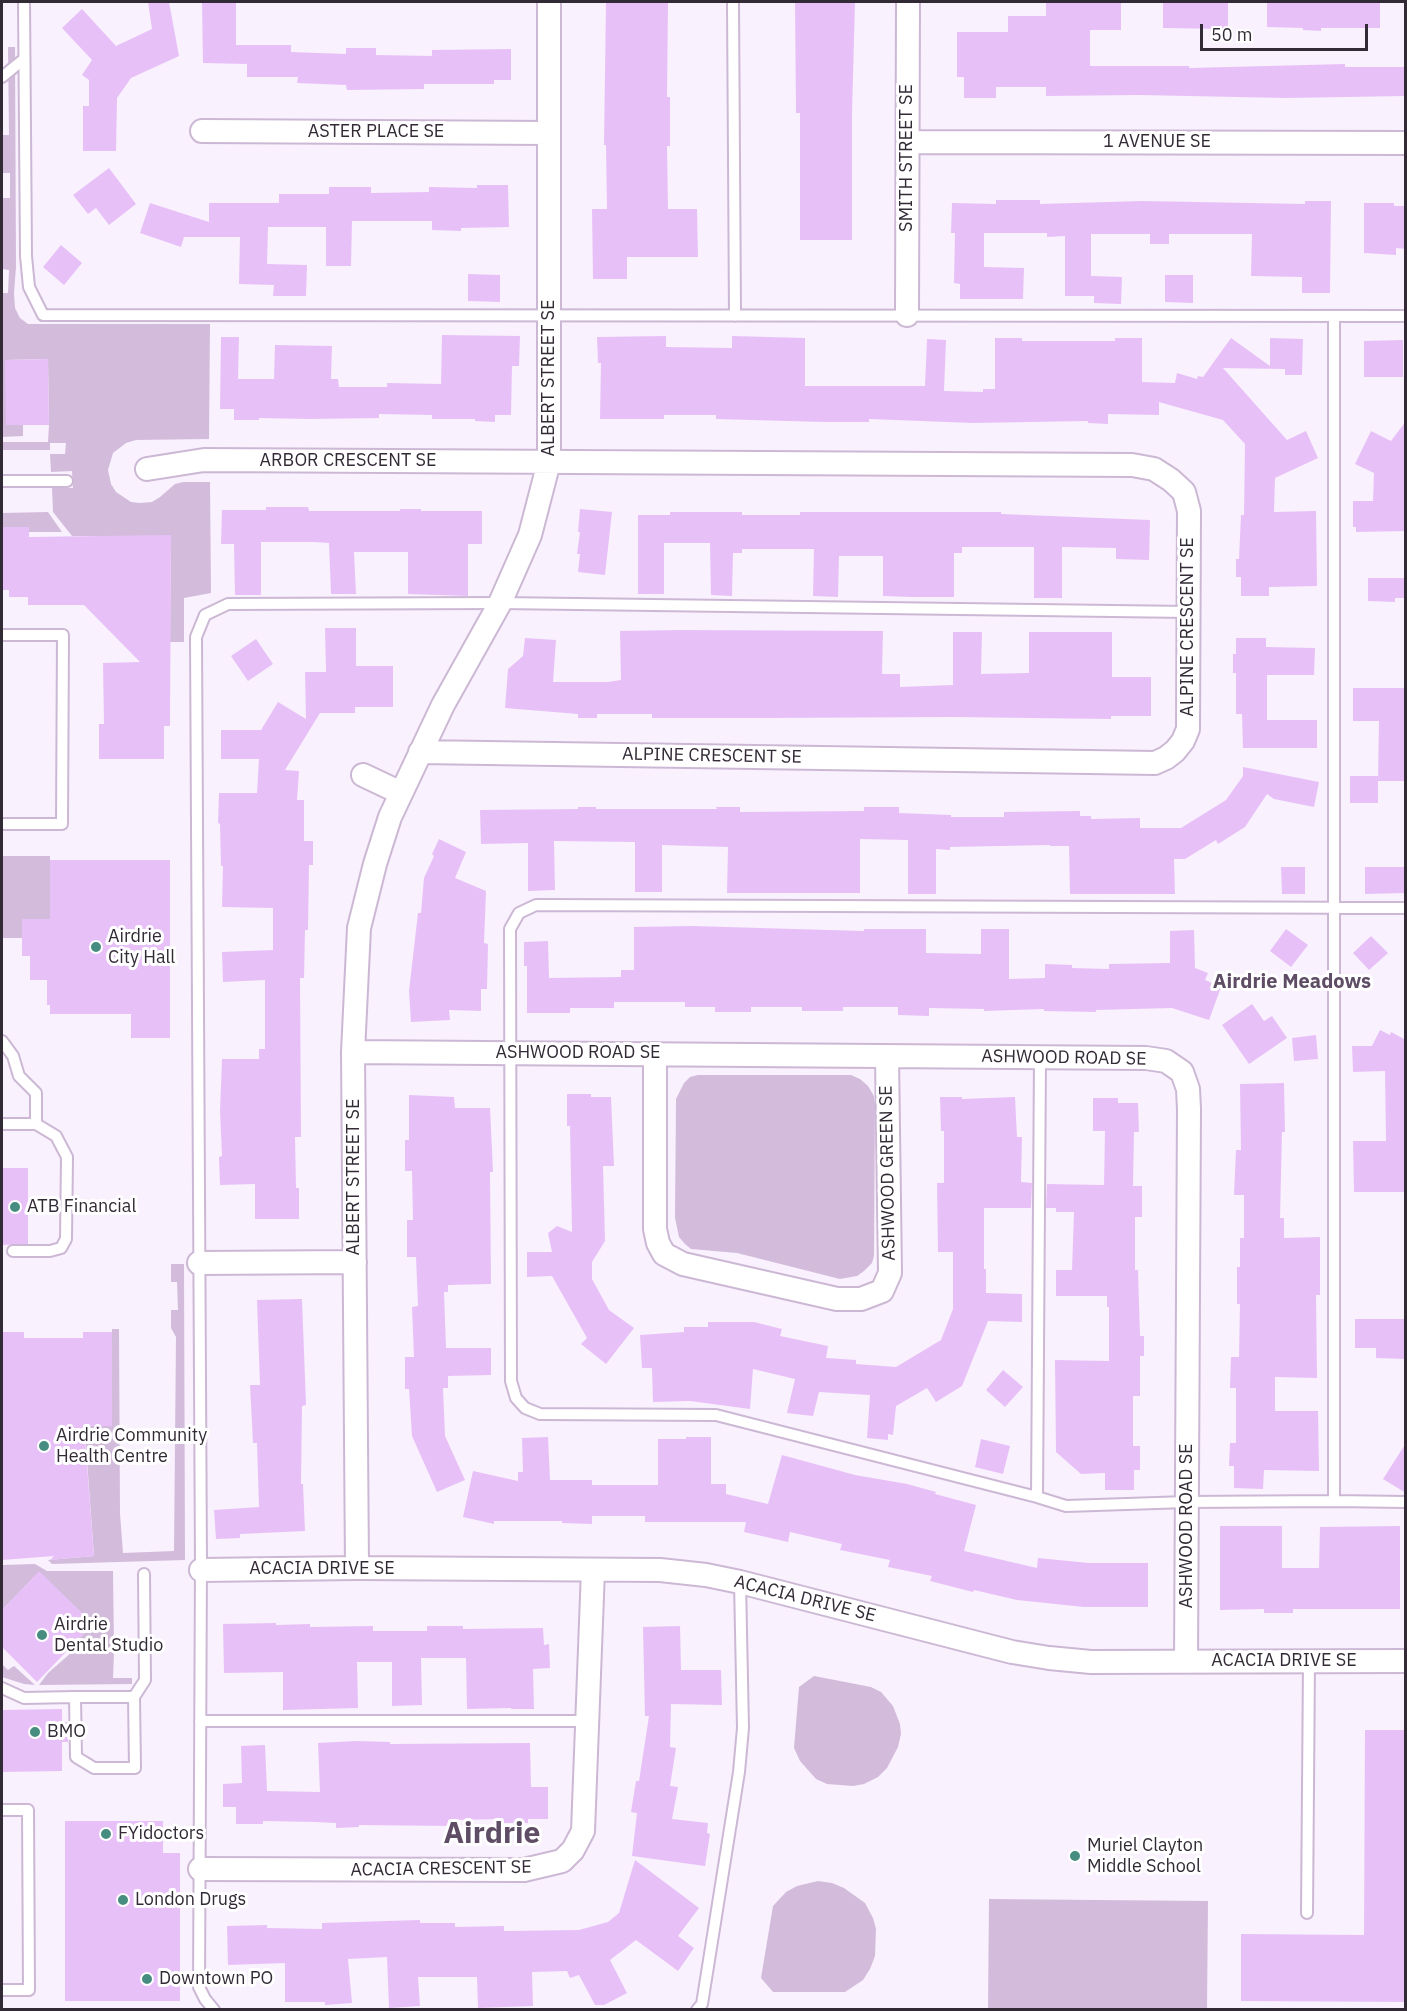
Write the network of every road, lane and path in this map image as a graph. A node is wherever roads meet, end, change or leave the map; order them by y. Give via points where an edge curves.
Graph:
1 (24, 2) edge
2 (549, 2) edge
3 (733, 2) edge
4 (908, 2) edge
5 (24, 59) junction
6 (2, 77) edge
7 (202, 131) dead end
8 (549, 133) junction
9 (908, 141) junction
10 (1406, 142) edge
11 (907, 315) junction
12 (549, 316) junction
13 (735, 316) junction
14 (1335, 316) junction
15 (1406, 316) edge
16 (549, 462) junction
17 (147, 470) dead end
18 (2, 481) edge
19 (67, 481) dead end
20 (500, 603) junction
21 (1188, 612) junction
22 (2, 635) edge
23 (420, 752) junction
24 (363, 775) dead end
25 (401, 792) junction
26 (2, 824) edge
27 (1406, 908) edge
28 (1335, 909) junction
29 (2, 1041) edge
30 (353, 1052) junction
31 (508, 1053) junction
32 (655, 1054) junction
33 (886, 1057) junction
34 (1040, 1057) junction
35 (2, 1124) edge
36 (36, 1124) junction
37 (13, 1251) dead end
38 (355, 1262) junction
39 (200, 1263) junction
40 (1037, 1497) junction
41 (1335, 1501) junction
42 (1187, 1502) junction
43 (1406, 1502) edge
44 (357, 1568) junction
45 (201, 1570) junction
46 (593, 1570) junction
47 (144, 1574) dead end
48 (740, 1582) junction
49 (1186, 1661) junction
50 (1309, 1661) junction
51 (1406, 1661) edge
52 (2, 1688) edge
53 (75, 1697) junction
54 (134, 1697) junction
55 (200, 1721) junction
56 (587, 1721) junction
57 (2, 1810) edge
58 (200, 1869) junction
59 (1307, 1913) dead end
60 (2, 1990) edge
61 (214, 2010) edge
62 (697, 2010) edge

1 - 5 lane
2 - 8 street, ALBERT STREET SE
3 - 13 lane
4 - 9 street, SMITH STREET SE
5 - 6 lane
5 - 12 lane via 26,256 29,287 43,315
7 - 8 street, ASTER PLACE SE
8 - 12 street, ALBERT STREET SE
9 - 10 street, 1 AVENUE SE
9 - 11 street, SMITH STREET SE
11 - 13 lane
11 - 14 lane
12 - 13 lane
12 - 16 street, ALBERT STREET SE
14 - 15 lane
14 - 28 lane
16 - 17 street, ARBOR CRESCENT SE via 204,460
16 - 20 street, ALBERT STREET SE via 530,535
16 - 21 street, ALPINE CRESCENT SE via 1132,465 1154,469 1184,492 1189,511
18 - 19 lane
20 - 21 lane
20 - 23 street, ALBERT STREET SE
20 - 39 lane via 228,604 205,615 196,637
21 - 23 street, ALPINE CRESCENT SE via 1188,729 1175,751 1155,763
22 - 26 lane via 63,635 62,824
23 - 25 street, ALBERT STREET SE
24 - 25 street
25 - 30 street, ALBERT STREET SE via 375,864 360,928
27 - 28 lane
28 - 31 lane via 536,905 519,913 510,929
28 - 41 lane
29 - 36 lane via 13,1056 19,1076 36,1093
30 - 31 street, ASHWOOD ROAD SE
30 - 38 street, ALBERT STREET SE
31 - 32 street, ASHWOOD ROAD SE
31 - 40 lane via 511,1381 516,1398 525,1408 540,1414 716,1415
32 - 33 street, ASHWOOD ROAD SE
32 - 33 street, ASHWOOD GREEN SE via 655,1229 664,1254 683,1264 837,1299 861,1299 882,1291 890,1273
33 - 34 street, ASHWOOD ROAD SE
34 - 40 lane
34 - 42 street, ASHWOOD ROAD SE via 1166,1061 1182,1072 1188,1089
35 - 36 lane
36 - 37 lane via 56,1136 67,1157 66,1239 60,1248 50,1251
38 - 39 street
38 - 44 street, ALBERT STREET SE
39 - 45 lane
40 - 42 lane via 1066,1506
41 - 42 lane
41 - 43 lane
42 - 49 street, ASHWOOD ROAD SE
44 - 45 street, ACACIA DRIVE SE
44 - 46 street, ACACIA DRIVE SE
45 - 55 lane
46 - 48 street, ACACIA DRIVE SE via 660,1570
46 - 56 street, ACACIA CRESCENT SE
47 - 54 lane via 146,1680
48 - 49 street, ACACIA DRIVE SE via 1021,1653 1091,1662
48 - 62 lane via 743,1728 739,1772 702,2004
49 - 50 street, ACACIA DRIVE SE
50 - 51 street, ACACIA DRIVE SE
50 - 59 lane
52 - 53 lane via 24,1698
53 - 54 lane
53 - 54 lane via 76,1757 94,1768 135,1768
55 - 56 lane
55 - 58 lane
56 - 58 street, ACACIA CRESCENT SE via 583,1831 562,1861 524,1870
57 - 60 lane via 28,1810 29,1990
58 - 61 lane via 200,1987

